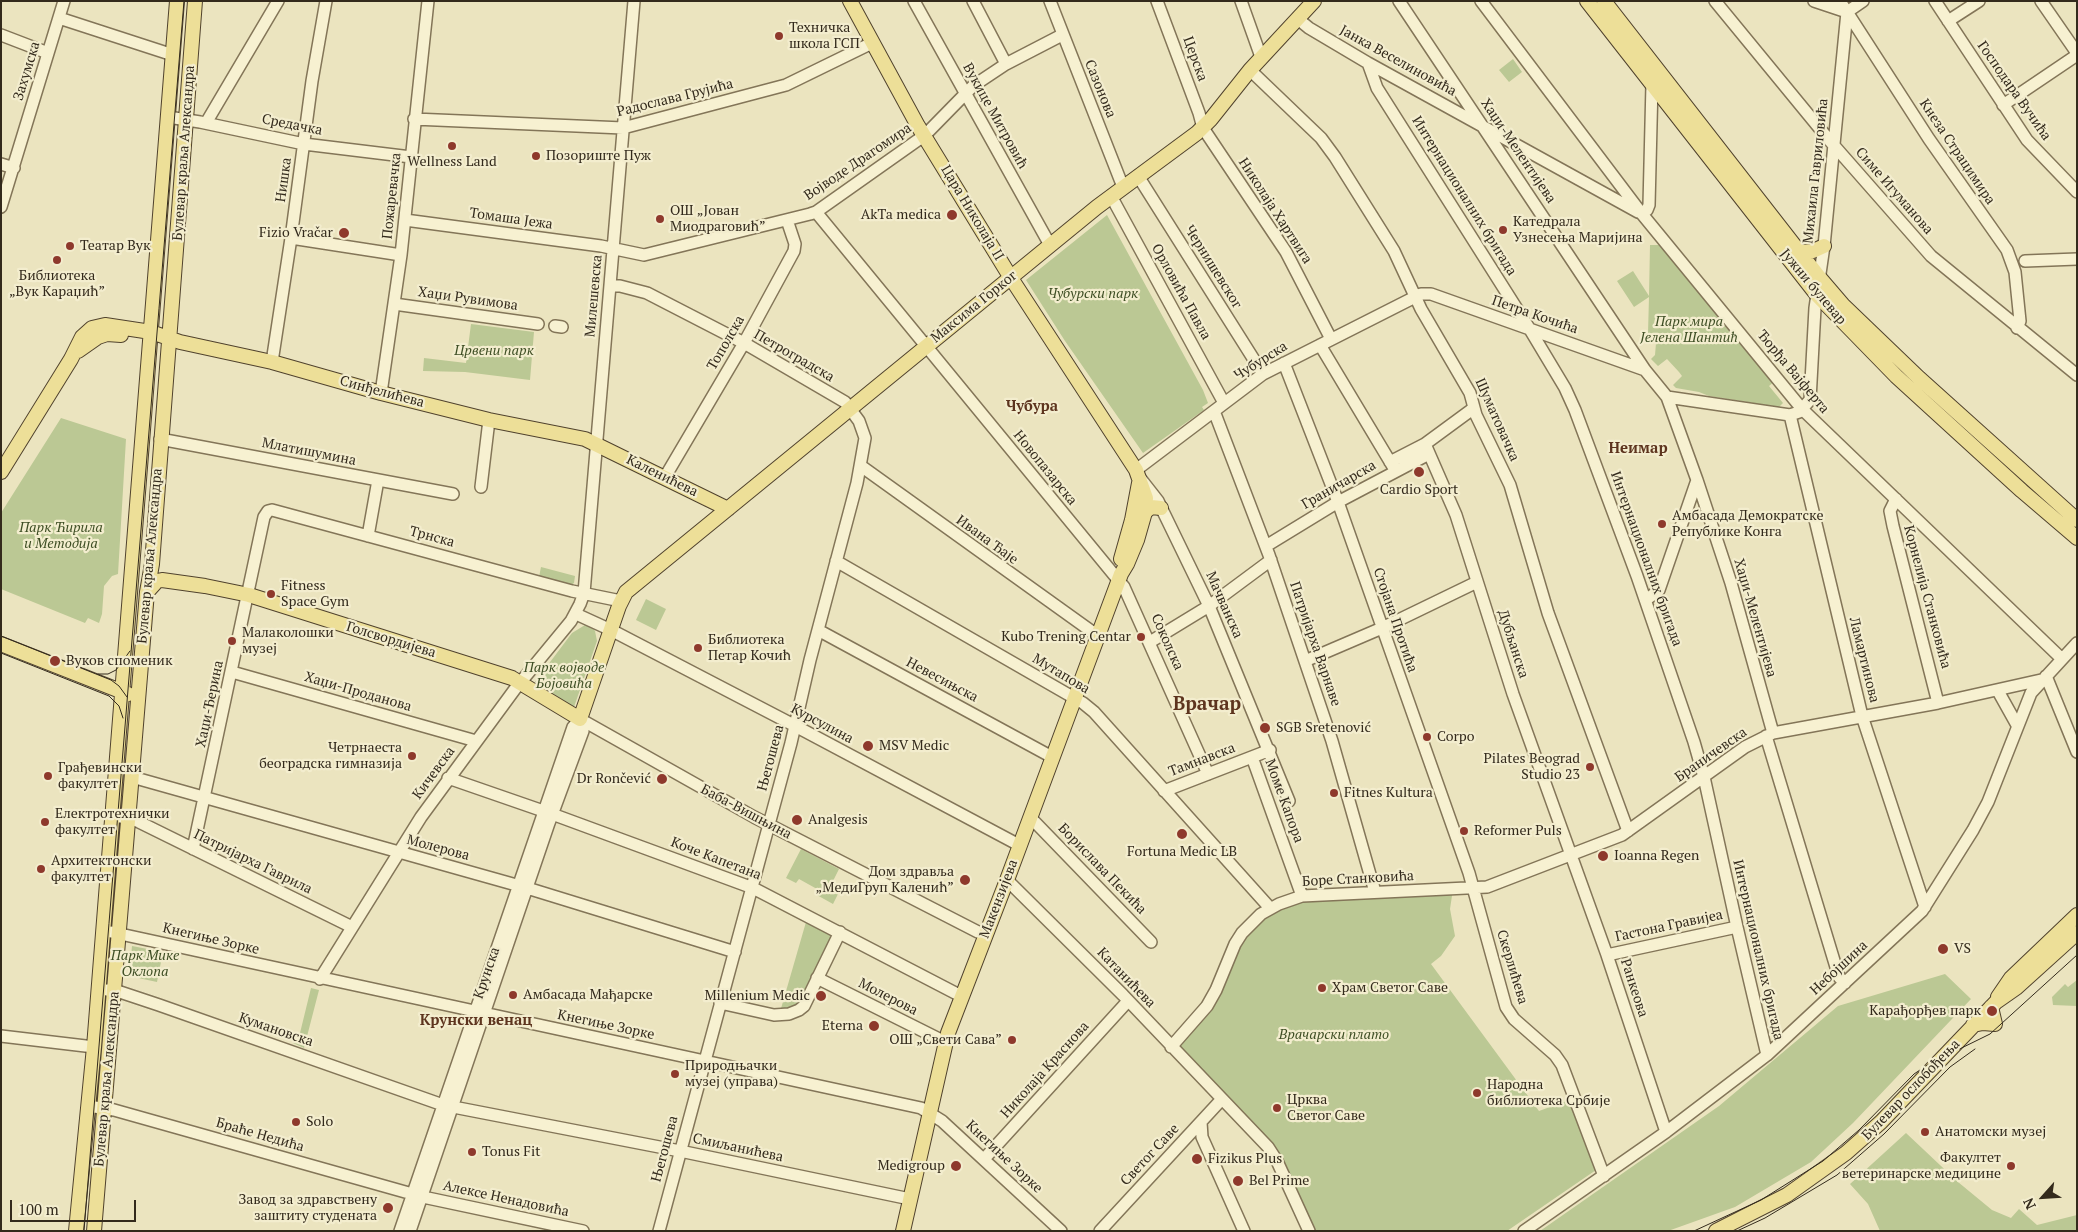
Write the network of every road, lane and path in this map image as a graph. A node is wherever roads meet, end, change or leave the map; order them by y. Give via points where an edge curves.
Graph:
1 (64, 1) edge
2 (177, 1) edge
3 (195, 1) edge
4 (278, 1) edge
5 (326, 1) edge
6 (428, 1) edge
7 (634, 1) edge
8 (850, 1) edge
9 (914, 1) edge
10 (973, 1) edge
11 (1050, 1) edge
12 (1157, 1) edge
13 (1241, 1) edge
14 (1314, 1) edge
15 (1399, 1) edge
16 (1480, 1) edge
17 (1587, 1) edge
18 (1604, 1) edge
19 (1715, 1) edge
20 (1814, 1) edge
21 (1840, 1) edge
22 (1863, 1) edge
23 (1935, 1) edge
24 (1979, 1) edge
25 (2042, 1) edge
26 (1847, 12) junction
27 (59, 18) junction
28 (1298, 19) junction
29 (1948, 21) junction
30 (1, 35) edge
31 (1062, 35) junction
32 (872, 43) junction
33 (48, 52) junction
34 (2077, 54) edge
35 (173, 55) junction
36 (1261, 58) junction
37 (1368, 63) junction
38 (1006, 64) junction
39 (1250, 70) junction
40 (1652, 84) junction
41 (965, 92) junction
42 (2003, 105) junction
43 (168, 117) junction
44 (414, 119) junction
45 (186, 120) junction
46 (206, 123) junction
47 (1483, 126) junction
48 (623, 128) junction
49 (1203, 128) junction
50 (925, 136) junction
51 (304, 144) junction
52 (1834, 145) junction
53 (411, 157) junction
54 (1, 164) edge
55 (14, 168) junction
56 (1138, 176) junction
57 (1123, 188) junction
58 (2077, 192) edge
59 (1111, 196) junction
60 (1, 207) edge
61 (816, 212) junction
62 (1642, 214) junction
63 (405, 220) junction
64 (787, 220) junction
65 (292, 238) junction
66 (1050, 245) junction
67 (1824, 246) junction
68 (613, 249) junction
69 (1800, 252) junction
70 (401, 255) junction
71 (2077, 259) edge
72 (2025, 262) dead end
73 (1819, 277) junction
74 (1011, 278) junction
75 (610, 286) junction
76 (1817, 295) junction
77 (1415, 296) junction
78 (394, 304) junction
79 (538, 324) dead end
80 (1529, 328) junction
81 (2017, 328) junction
82 (151, 336) junction
83 (169, 339) junction
84 (1332, 339) junction
85 (744, 343) junction
86 (1320, 345) junction
87 (926, 346) junction
88 (272, 362) junction
89 (1284, 363) junction
90 (1645, 370) junction
91 (1263, 374) junction
92 (2077, 375) edge
93 (381, 393) junction
94 (1667, 397) junction
95 (1224, 403) junction
96 (1799, 405) junction
97 (1474, 408) junction
98 (851, 409) junction
99 (1214, 411) junction
100 (1790, 415) junction
101 (489, 420) junction
102 (160, 439) junction
103 (596, 443) junction
104 (1427, 449) junction
105 (861, 466) junction
106 (1393, 466) junction
107 (1, 472) edge
108 (1138, 474) junction
109 (665, 477) junction
110 (378, 480) junction
111 (1697, 480) junction
112 (481, 487) dead end
113 (453, 494) dead end
114 (1896, 500) junction
115 (1338, 502) junction
116 (1161, 508) junction
117 (728, 509) junction
118 (272, 510) joint
119 (1145, 512) junction
120 (2077, 520) edge
121 (368, 536) junction
122 (2077, 538) edge
123 (1266, 546) junction
124 (1271, 560) junction
125 (836, 561) junction
126 (1120, 577) junction
127 (1477, 582) junction
128 (147, 592) junction
129 (584, 592) junction
130 (249, 595) junction
131 (1646, 600) junction
132 (621, 601) junction
133 (1209, 606) junction
134 (576, 614) junction
135 (1382, 628) junction
136 (611, 630) junction
137 (818, 630) junction
138 (1098, 636) junction
139 (1150, 642) junction
140 (2077, 643) edge
141 (1, 644) edge
142 (2062, 658) junction
143 (1305, 661) junction
144 (232, 672) junction
145 (2043, 678) junction
146 (520, 682) junction
147 (1998, 690) junction
148 (122, 692) junction
149 (138, 698) junction
150 (1075, 698) junction
151 (1938, 703) junction
152 (1862, 716) junction
153 (580, 719) junction
154 (2017, 725) junction
155 (795, 726) junction
156 (1770, 734) junction
157 (476, 741) junction
158 (1270, 750) junction
159 (2077, 752) edge
160 (1052, 757) junction
161 (1252, 757) junction
162 (1208, 774) junction
163 (132, 777) junction
164 (1704, 777) junction
165 (448, 778) junction
166 (1164, 791) junction
167 (206, 797) junction
168 (1289, 801) dead end
169 (548, 812) junction
170 (112, 816) junction
171 (1030, 817) junction
172 (129, 818) junction
173 (768, 825) junction
174 (1628, 831) junction
175 (1019, 845) junction
176 (194, 850) junction
177 (398, 853) junction
178 (1572, 854) junction
179 (1007, 880) junction
180 (523, 887) junction
181 (753, 888) junction
182 (1474, 889) junction
183 (1375, 892) junction
184 (1302, 896) junction
185 (1925, 907) junction
186 (1270, 908) junction
187 (2077, 915) edge
188 (352, 927) junction
189 (1736, 927) junction
190 (103, 930) junction
191 (840, 932) junction
192 (978, 932) dead end
193 (2077, 933) edge
194 (119, 934) junction
195 (1151, 942) dead end
196 (735, 952) junction
197 (1607, 955) junction
198 (817, 978) junction
199 (320, 979) junction
200 (1846, 983) junction
201 (98, 989) junction
202 (114, 991) junction
203 (961, 996) junction
204 (1128, 1001) junction
205 (720, 1003) junction
206 (1993, 1004) junction
207 (480, 1012) junction
208 (1, 1036) edge
209 (945, 1042) junction
210 (1171, 1046) junction
211 (94, 1047) junction
212 (1767, 1055) junction
213 (704, 1061) junction
214 (1222, 1099) junction
215 (88, 1106) junction
216 (447, 1106) junction
217 (105, 1108) junction
218 (929, 1111) junction
219 (1201, 1122) junction
220 (1666, 1132) junction
221 (1188, 1136) junction
222 (1202, 1137) junction
223 (680, 1151) junction
224 (984, 1159) junction
225 (1604, 1176) junction
226 (418, 1195) junction
227 (910, 1199) junction
228 (76, 1231) edge
229 (94, 1231) edge
230 (400, 1231) edge
231 (410, 1231) edge
232 (583, 1231) edge
233 (659, 1231) edge
234 (903, 1231) edge
235 (1061, 1231) edge
236 (1100, 1231) edge
237 (1244, 1231) edge
238 (1308, 1231) edge
239 (1524, 1231) edge
240 (1716, 1231) edge

1 - 27 street, Захумска
2 - 35 main road, Булевар краља Александра
3 - 45 main road, Булевар краља Александра
4 - 46 street
5 - 51 street, Нишка
6 - 44 street, Пожаревачка
7 - 48 street, Милешевска
8 - 32 main road, Цара Николаја II
9 - 41 street, Вукице Митровић
10 - 38 street
11 - 31 street, Сазонова
12 - 49 street, Церска
13 - 36 street
14 - 28 main road, Максима Горког
15 - 47 street, Хаџи-Мелентијева
16 - 62 street, Ђорђа Вајферта
17 - 40 main road, Јужни булевар
18 - 69 main road, Јужни булевар
19 - 52 street, Симе Игуманова
20 - 26 street
21 - 26 street, Кнеза Страцимира
22 - 26 street
23 - 29 street, Господара Вучића
24 - 29 street
25 - 34 street
26 - 52 street, Михаила Гавриловића
26 - 81 street, Кнеза Страцимира via 1929,139 2007,250 2015,272 2020,322
27 - 33 street, Захумска
27 - 35 street
28 - 36 main road, Максима Горког
28 - 37 street, Јанка Веселиновића
29 - 42 street, Господара Вучића
30 - 33 street
31 - 38 street, Војводе Драгомира
31 - 57 street, Сазонова
32 - 48 street, Радослава Грујића via 786,85
32 - 50 main road, Цара Николаја II
33 - 55 street, Захумска
34 - 42 street
35 - 43 main road, Булевар краља Александра
36 - 39 main road, Максима Горког
37 - 47 street, Јанка Веселиновића
37 - 80 street, Интернационалних бригада via 1377,88
38 - 41 street, Војводе Драгомира
39 - 49 main road, Максима Горког
39 - 77 street, Шуматовачка via 1329,148 1387,239
40 - 62 street via 1649,205
40 - 76 main road, Јужни булевар
41 - 50 street, Војводе Драгомира
41 - 66 street, Вукице Митровић
42 - 58 street, Господара Вучића via 2027,140
43 - 45 street, Средачка
43 - 82 main road, Булевар краља Александра
44 - 48 street, Радослава Грујића
44 - 53 street, Пожаревачка
45 - 46 street, Средачка
45 - 83 main road, Булевар краља Александра
46 - 51 street, Средачка
47 - 62 street, Јанка Веселиновића
47 - 90 street, Хаџи-Мелентијева
48 - 68 street, Милешевска
49 - 56 main road, Максима Горког
49 - 84 street, Николаја Хартвига via 1286,252
50 - 61 street, Војводе Драгомира
50 - 74 main road, Цара Николаја II
51 - 53 street, Средачка
51 - 65 street, Нишка
52 - 67 street, Михаила Гавриловића
52 - 81 street, Симе Игуманова via 1931,256
53 - 63 street, Пожаревачка
54 - 55 street
55 - 60 street, Захумска
56 - 57 main road, Максима Горког
56 - 91 street, Чернишевског
57 - 59 main road, Максима Горког
59 - 66 main road, Максима Горког
59 - 95 street, Орловића Павла
61 - 64 street, Војводе Драгомира
61 - 87 street, Новопазарска
62 - 96 street, Ђорђа Вајферта
63 - 68 street, Томаша Јежа
63 - 70 street, Пожаревачка
64 - 68 street, Војводе Драгомира via 649,255
64 - 85 street, Тополска via 795,244 794,251
65 - 70 street
65 - 88 street, Нишка
66 - 74 main road, Максима Горког
67 - 69 main road
67 - 73 street, Михаила Гавриловића
68 - 75 street, Милешевска
69 - 73 main road, Јужни булевар
70 - 78 street, Пожаревачка
71 - 72 street
73 - 76 street, Михаила Гавриловића
73 - 120 main road, Јужни булевар via 1868,330
74 - 87 main road, Максима Горког
74 - 108 main road, Цара Николаја II
75 - 85 street, Петроградска via 648,293
75 - 103 street, Милешевска
76 - 96 street, Михаила Гавриловића via 1810,396 1808,403
76 - 122 main road, Јужни булевар via 1904,382
77 - 80 street, Петра Кочића via 1431,294
77 - 84 street, Чубурска
77 - 97 street, Шуматовачка via 1470,393
78 - 79 street, Хаџи Рувимова
78 - 93 street, Пожаревачка
80 - 90 street, Петра Кочића
80 - 131 street, Интернационалних бригада via 1570,399
81 - 92 street, Симе Игуманова
82 - 83 main road, Синђелићева
82 - 107 main road, Синђелићева via 105,325 94,327 82,337
82 - 148 main road, Булевар краља Александра
83 - 88 main road, Синђелићева
83 - 102 main road, Булевар краља Александра
84 - 86 street, Чубурска
85 - 98 street, Петроградска via 845,402
85 - 109 street, Тополска
86 - 89 street, Чубурска
86 - 106 street
87 - 98 main road, Максима Горког
87 - 126 street, Новопазарска
88 - 93 main road, Синђелићева
89 - 91 street, Чубурска
89 - 115 street, Стојана Протића
90 - 94 street, Хаџи-Мелентијева
91 - 95 street, Чубурска
93 - 101 main road, Синђелићева
94 - 100 street
94 - 111 street, Хаџи-Мелентијева
95 - 99 street, Чубурска
96 - 100 street
96 - 114 street, Ђорђа Вајферта
97 - 104 street, Граничарска
97 - 174 street, Шуматовачка via 1510,485 1548,613
98 - 105 street, Његошева via 864,434
98 - 117 main road, Максима Горког
99 - 108 street, Чубурска
99 - 123 street, Патријарха Варнаве
100 - 152 street, Ламартинова
101 - 103 main road, Синђелићева
101 - 112 street
102 - 110 street, Млатишумина
102 - 128 main road, Булевар краља Александра via 152,564
103 - 109 main road, Каленићева
103 - 129 street, Милешевска
104 - 106 street, Граничарска
104 - 127 street, Дубљанска via 1456,515
105 - 125 street, Његошева
105 - 138 street, Ивана Ђаје
106 - 115 street, Граничарска
108 - 116 street, Мачванска
108 - 119 main road, Макензијева via 1146,498
108 - 126 main road, Макензијева
109 - 117 main road, Каленићева
110 - 113 street, Млатишумина
110 - 121 street
111 - 131 street via 1659,590
111 - 156 street, Хаџи-Мелентијева via 1731,583
114 - 142 street, Ђорђа Вајферта
114 - 151 street, Корнелија Станковића via 1890,511 1892,526
115 - 123 street, Граничарска
115 - 135 street, Стојана Протића
116 - 119 main road via 1151,507
116 - 133 street, Мачванска
117 - 132 main road, Максима Горког via 626,592
118 - 121 street, Трнска
118 - 130 street, Хаџи-Ђерина via 264,517
119 - 126 main road, Макензијева via 1137,540
121 - 129 street, Трнска
123 - 124 street, Патријарха Варнаве
124 - 133 street
124 - 143 street, Патријарха Варнаве
125 - 137 street, Његошева
125 - 150 street, Мутапова
126 - 138 main road, Макензијева
126 - 139 street, Соколска
127 - 135 street
127 - 178 street, Дубљанска via 1513,694
128 - 130 main road, Голсвордијева via 162,580
128 - 149 main road, Булевар краља Александра
129 - 132 street, Трнска
129 - 134 street, Кичевска
130 - 144 street, Хаџи-Ђерина
130 - 146 main road, Голсвордијева
131 - 164 street, Интернационалних бригада
132 - 136 main road, Крунска
133 - 139 street
133 - 158 street, Мачванска
134 - 136 street, Курсулина
134 - 146 street, Кичевска
135 - 143 street
135 - 182 street, Стојана Протића
136 - 153 main road, Крунска
136 - 155 street, Курсулина
137 - 155 street, Његошева
137 - 160 street, Невесињска
138 - 150 main road, Макензијева
139 - 162 street, Соколска
140 - 142 street, Небојшина
141 - 148 main road
142 - 145 street, Небојшина
143 - 183 street, Патријарха Варнаве via 1332,741
144 - 157 street, Хаџи-Проданова
144 - 167 street, Хаџи-Ђерина
145 - 147 street, Браничевска
145 - 154 street, Небојшина via 2027,700
145 - 159 street
146 - 153 main road, Баба-Вишњина
146 - 157 street, Кичевска
147 - 151 street, Браничевска
147 - 154 street
148 - 149 main road
148 - 170 main road, Булевар краља Александра
149 - 163 main road, Булевар краља Александра
150 - 160 main road, Макензијева
150 - 166 street, Мутапова via 1094,712
151 - 152 street, Браничевска
152 - 156 street, Браничевска
152 - 185 street, Ламартинова
153 - 169 street, Крунска via 583,731
153 - 173 street, Баба-Вишњина
154 - 185 street, Небојшина via 1988,802
155 - 173 street, Његошева
155 - 175 street, Курсулина
156 - 164 street, Браничевска via 1745,747
156 - 200 street, Хаџи-Мелентијева via 1839,977
157 - 165 street, Кичевска
158 - 161 street, Моме Капора
158 - 168 street, Моме Капора
160 - 171 main road, Макензијева
161 - 162 street, Тамнавска
161 - 184 street, Моме Капора
162 - 166 street, Тамнавска
163 - 167 street, Молерова
163 - 172 main road, Булевар краља Александра
164 - 174 street, Браничевска
164 - 189 street, Интернационалних бригада
165 - 169 street, Коче Капетана
165 - 177 street, Кичевска
166 - 186 street, Мутапова
167 - 176 street, Хаџи-Ђерина
167 - 177 street, Молерова
169 - 180 street, Крунска
169 - 181 street, Коче Капетана
170 - 172 street, Патријарха Гаврила
170 - 190 main road, Булевар краља Александра
171 - 175 main road, Макензијева
171 - 195 street, Борислава Пекића
172 - 176 street, Патријарха Гаврила
172 - 194 main road, Булевар краља Александра
173 - 181 street, Његошева
173 - 192 street, Баба-Вишњина
174 - 178 street, Браничевска
175 - 179 main road, Макензијева
176 - 188 street, Патријарха Гаврила
177 - 180 street, Молерова
177 - 188 street, Кичевска
178 - 182 street, Браничевска via 1499,884
178 - 197 street, Ранкеова
179 - 203 main road, Макензијева
179 - 204 street, Катанићева
180 - 196 street, Молерова
180 - 207 street, Крунска
181 - 191 street, Коче Капетана
181 - 196 street, Његошева
182 - 183 street, Боре Станковића
182 - 225 street, Скерлићева via 1506,1007 1514,1019 1562,1065
183 - 184 street, Боре Станковића
184 - 186 street, Боре Станковића
185 - 200 street, Небојшина
186 - 210 street, Боре Станковића via 1242,934 1207,1006
187 - 206 main road, Булевар ослобођења via 2011,978
188 - 199 street, Кичевска
189 - 197 street, Гастона Гравијеа
189 - 212 street, Интернационалних бригада
190 - 194 street, Кнегиње Зорке
190 - 201 main road, Булевар краља Александра
191 - 198 street
191 - 203 street, Коче Капетана
193 - 206 main road, Булевар ослобођења via 2016,988
194 - 199 street, Кнегиње Зорке
194 - 202 main road, Булевар краља Александра
196 - 205 street, Његошева
197 - 220 street, Ранкеова
198 - 205 street via 803,1008 789,1014 774,1015
198 - 209 street, Молерова
199 - 207 street, Кнегиње Зорке
200 - 212 street, Небојшина
201 - 202 street, Кумановска
201 - 211 main road, Булевар краља Александра
202 - 216 street, Кумановска
202 - 217 main road, Булевар краља Александра
203 - 209 main road, Макензијева
204 - 210 street, Катанићева
204 - 224 street, Николаја Краснова
205 - 213 street, Његошева
206 - 240 main road, Булевар ослобођења via 1846,1153 1787,1195
207 - 213 street, Кнегиње Зорке
207 - 216 street, Крунска
208 - 211 street
209 - 218 main road, Макензијева
210 - 214 street, Катанићева
211 - 215 main road, Булевар краља Александра
212 - 220 street, Небојшина
213 - 218 street, Кнегиње Зорке
213 - 223 street, Његошева
214 - 219 street, Светог Саве
214 - 238 street, Катанићева via 1272,1151
215 - 217 street, Браће Недића
215 - 228 main road, Булевар краља Александра
216 - 223 street, Смиљанићева
216 - 226 street, Крунска
217 - 226 street, Браће Недића
217 - 229 main road, Булевар краља Александра
218 - 224 street, Кнегиње Зорке
218 - 227 main road, Макензијева
219 - 221 street, Светог Саве
219 - 222 street
220 - 225 street, Небојшина
221 - 222 street
221 - 236 street, Светог Саве
222 - 237 street
223 - 227 street, Смиљанићева
223 - 233 street, Његошева
224 - 235 street, Кнегиње Зорке
225 - 239 street, Небојшина
226 - 230 street, Крунска
226 - 231 street, Крунска
226 - 232 street, Алексе Ненадовића
227 - 234 main road, Макензијева

